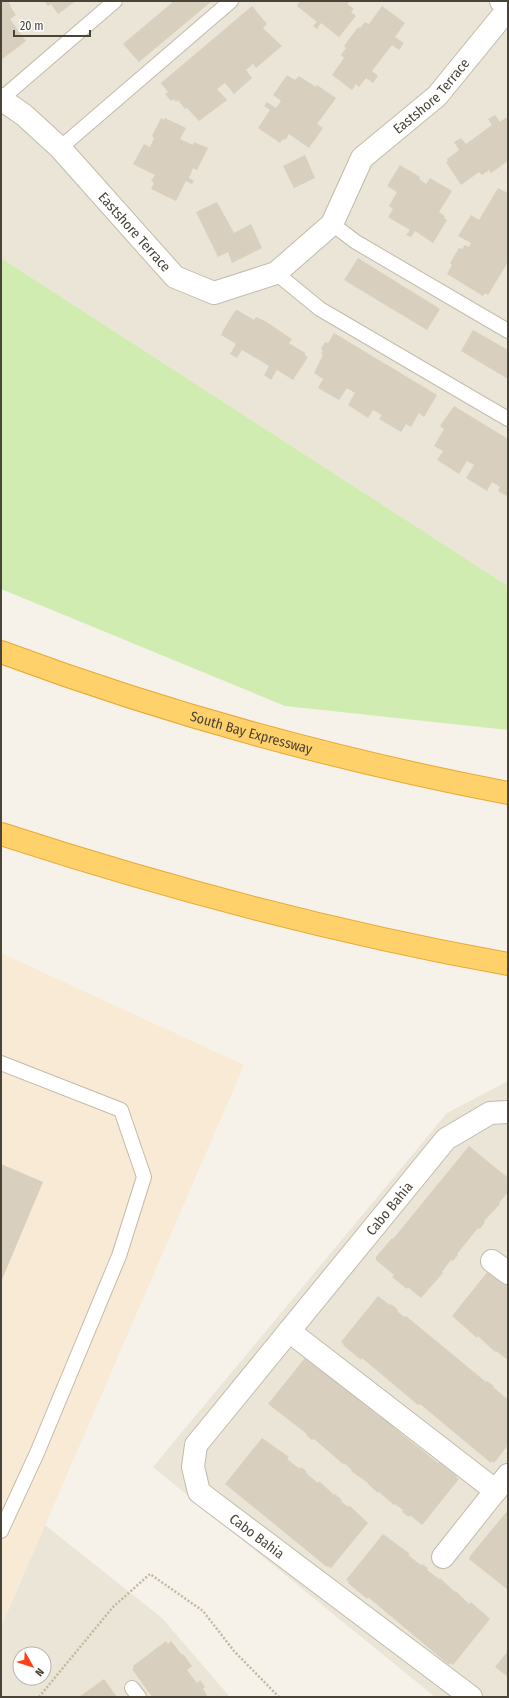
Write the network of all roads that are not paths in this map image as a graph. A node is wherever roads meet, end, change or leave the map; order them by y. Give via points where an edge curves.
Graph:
1 (115, 1) edge
2 (231, 1) edge
3 (501, 1) edge
4 (508, 8) edge
5 (1, 99) edge
6 (60, 148) junction
7 (332, 224) junction
8 (276, 273) junction
9 (508, 331) edge
10 (508, 419) edge
11 (1, 652) edge
12 (508, 793) edge
13 (1, 834) edge
14 (508, 964) edge
15 (1, 1063) edge
16 (508, 1112) edge
17 (289, 1331) junction
18 (502, 1483) edge
19 (1, 1531) edge
20 (442, 1557) dead end
21 (471, 1697) edge

1 - 5 lane
2 - 6 lane
3 - 4 street
4 - 7 street, Eastshore Terrace via 436,96 362,158
5 - 6 street, Eastshore Terrace via 24,115
6 - 8 street, Eastshore Terrace via 175,277 214,293
7 - 8 street, Eastshore Terrace
7 - 9 lane via 356,242
8 - 10 lane via 320,309
11 - 12 highway, South Bay Expressway via 119,693 224,725 391,768
13 - 14 highway via 119,871 259,910 355,933
15 - 19 lane via 121,1110 144,1177 119,1256 38,1453
16 - 17 street, Cabo Bahia via 490,1113 446,1139
17 - 18 street
17 - 21 street, Cabo Bahia via 196,1445 193,1466 199,1492
18 - 20 street

